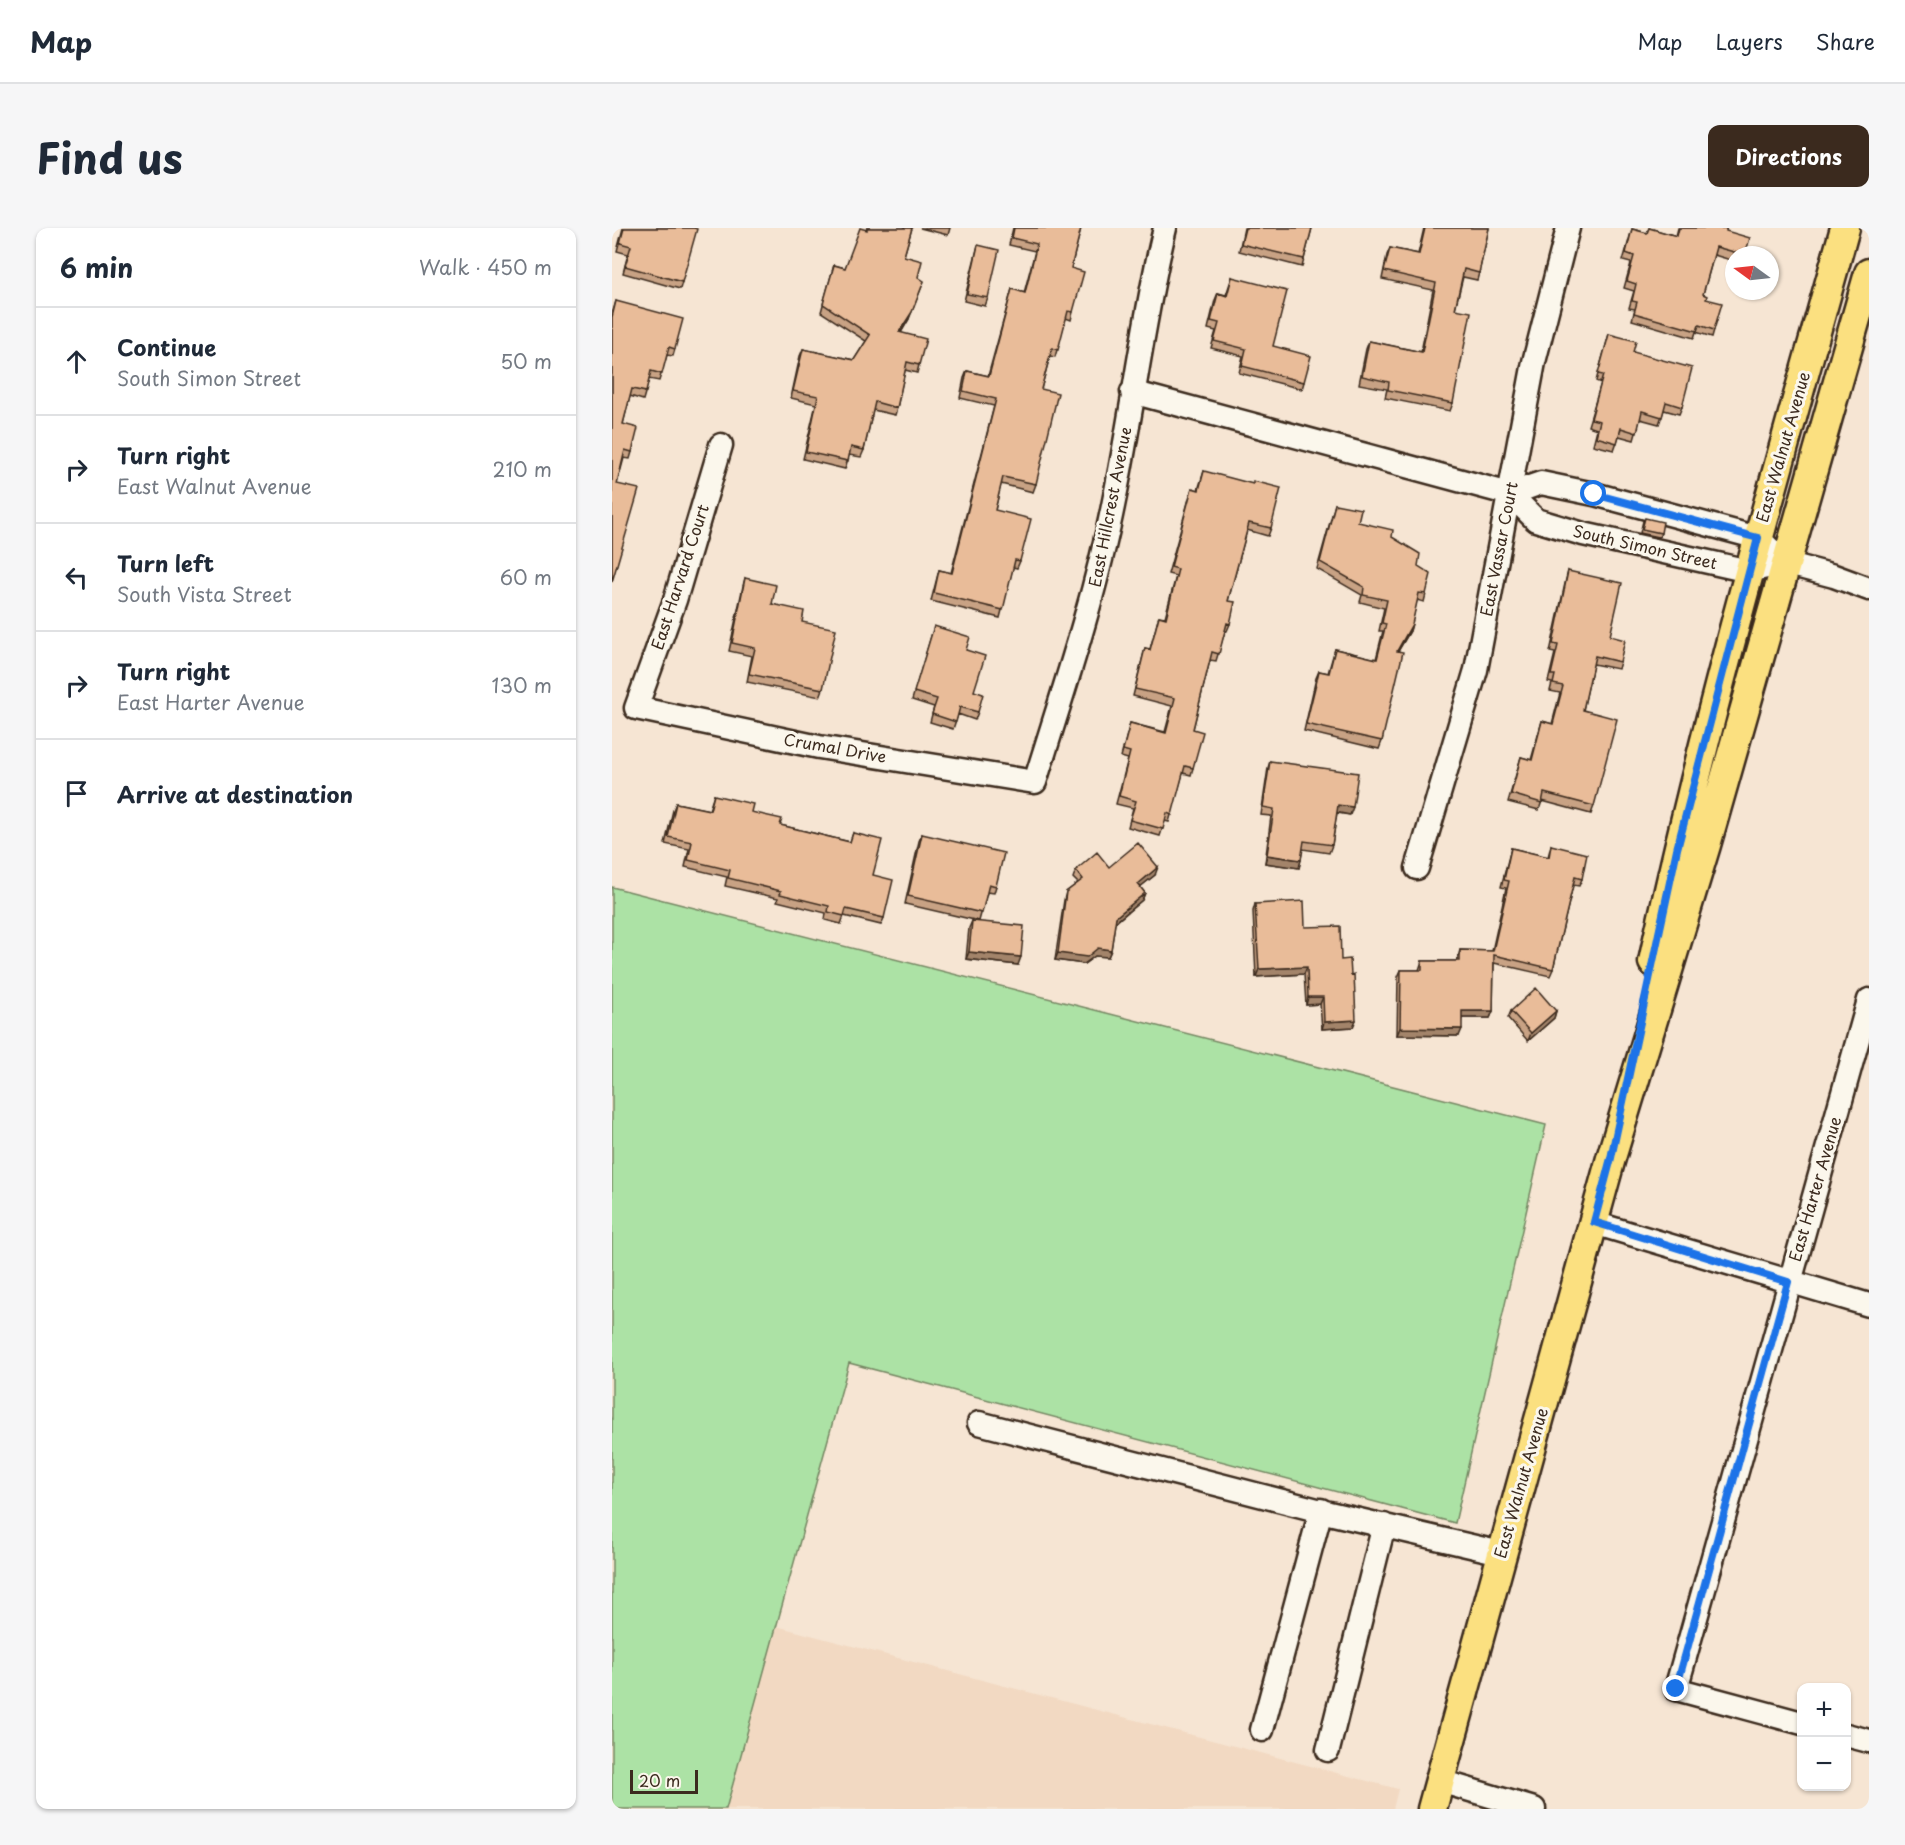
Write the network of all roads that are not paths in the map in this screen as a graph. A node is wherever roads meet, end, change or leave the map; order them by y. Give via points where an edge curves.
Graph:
1 (1165, 228) edge
2 (1569, 228) edge
3 (1845, 228) edge
4 (1869, 273) edge
5 (1132, 392) junction
6 (721, 445) dead end
7 (1510, 494) junction
8 (1758, 538) junction
9 (1785, 563) junction
10 (1749, 572) junction
11 (1869, 589) edge
12 (636, 708) joint
13 (1035, 782) joint
14 (1417, 868) dead end
15 (1869, 1000) edge
16 (1611, 1158) junction
17 (1594, 1222) junction
18 (1788, 1282) junction
19 (1869, 1305) edge
20 (980, 1423) dead end
21 (1321, 1510) junction
22 (1384, 1525) junction
23 (1501, 1553) junction
24 (1797, 1722) edge
25 (1262, 1730) dead end
26 (1851, 1736) edge
27 (1869, 1741) edge
28 (1328, 1750) dead end
29 (1440, 1781) junction
30 (1432, 1809) edge
31 (1534, 1809) edge

1 - 5 street, East Hillcrest Avenue
2 - 7 street, East Vassar Court via 1534,362
3 - 8 main road, East Walnut Avenue
4 - 9 main road, East Walnut Avenue
5 - 7 street, South Simon Street
5 - 13 street, East Hillcrest Avenue via 1115,500 1088,615
6 - 12 street, East Harvard Court via 675,600
7 - 8 street via 1541,483
7 - 10 street, South Simon Street via 1536,520
7 - 14 street, East Vassar Court via 1476,670
8 - 9 street
8 - 10 main road, East Walnut Avenue
9 - 10 street, South Simon Street
9 - 11 street
9 - 16 main road, East Walnut Avenue via 1707,845
10 - 16 main road, East Walnut Avenue via 1677,849
12 - 13 street, Crumal Drive via 819,747
15 - 18 street, East Harter Avenue
16 - 17 main road, East Walnut Avenue
17 - 18 street
17 - 23 main road, East Walnut Avenue
18 - 19 street
18 - 24 street, East Harter Avenue via 1676,1689
20 - 21 street
21 - 22 street
21 - 25 street
22 - 23 street
22 - 28 street
23 - 29 main road, East Walnut Avenue
26 - 27 street
29 - 30 main road, East Walnut Avenue
29 - 31 street

